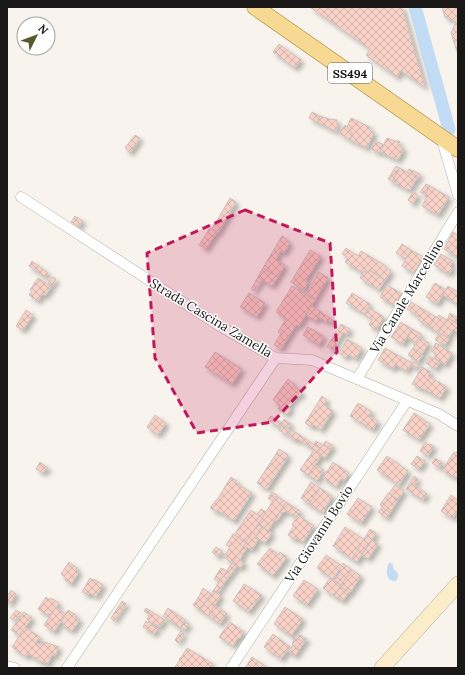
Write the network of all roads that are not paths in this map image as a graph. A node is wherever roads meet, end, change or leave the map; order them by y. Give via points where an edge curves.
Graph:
1 (255, 7) edge
2 (448, 142) edge
3 (458, 195) edge
4 (21, 197) dead end
5 (458, 212) edge
6 (276, 358) junction
7 (356, 380) junction
8 (407, 401) junction
9 (458, 426) edge
10 (458, 584) edge
11 (7, 666) edge
12 (15, 668) edge
13 (67, 668) edge
14 (231, 668) edge
15 (382, 668) edge

1 - 2 main road, SS494
2 - 3 street
4 - 6 street, Strada Cascina Zamella via 221,327
5 - 7 street, Via Canale Marcellino
6 - 7 street, Strada Cascina Zamella via 312,360
6 - 13 street
7 - 8 street, Strada Cascina Zamella
8 - 9 street, Strada Cascina Zamella via 439,414
8 - 14 street, Via Giovanni Bovio
10 - 15 main road
11 - 12 street

